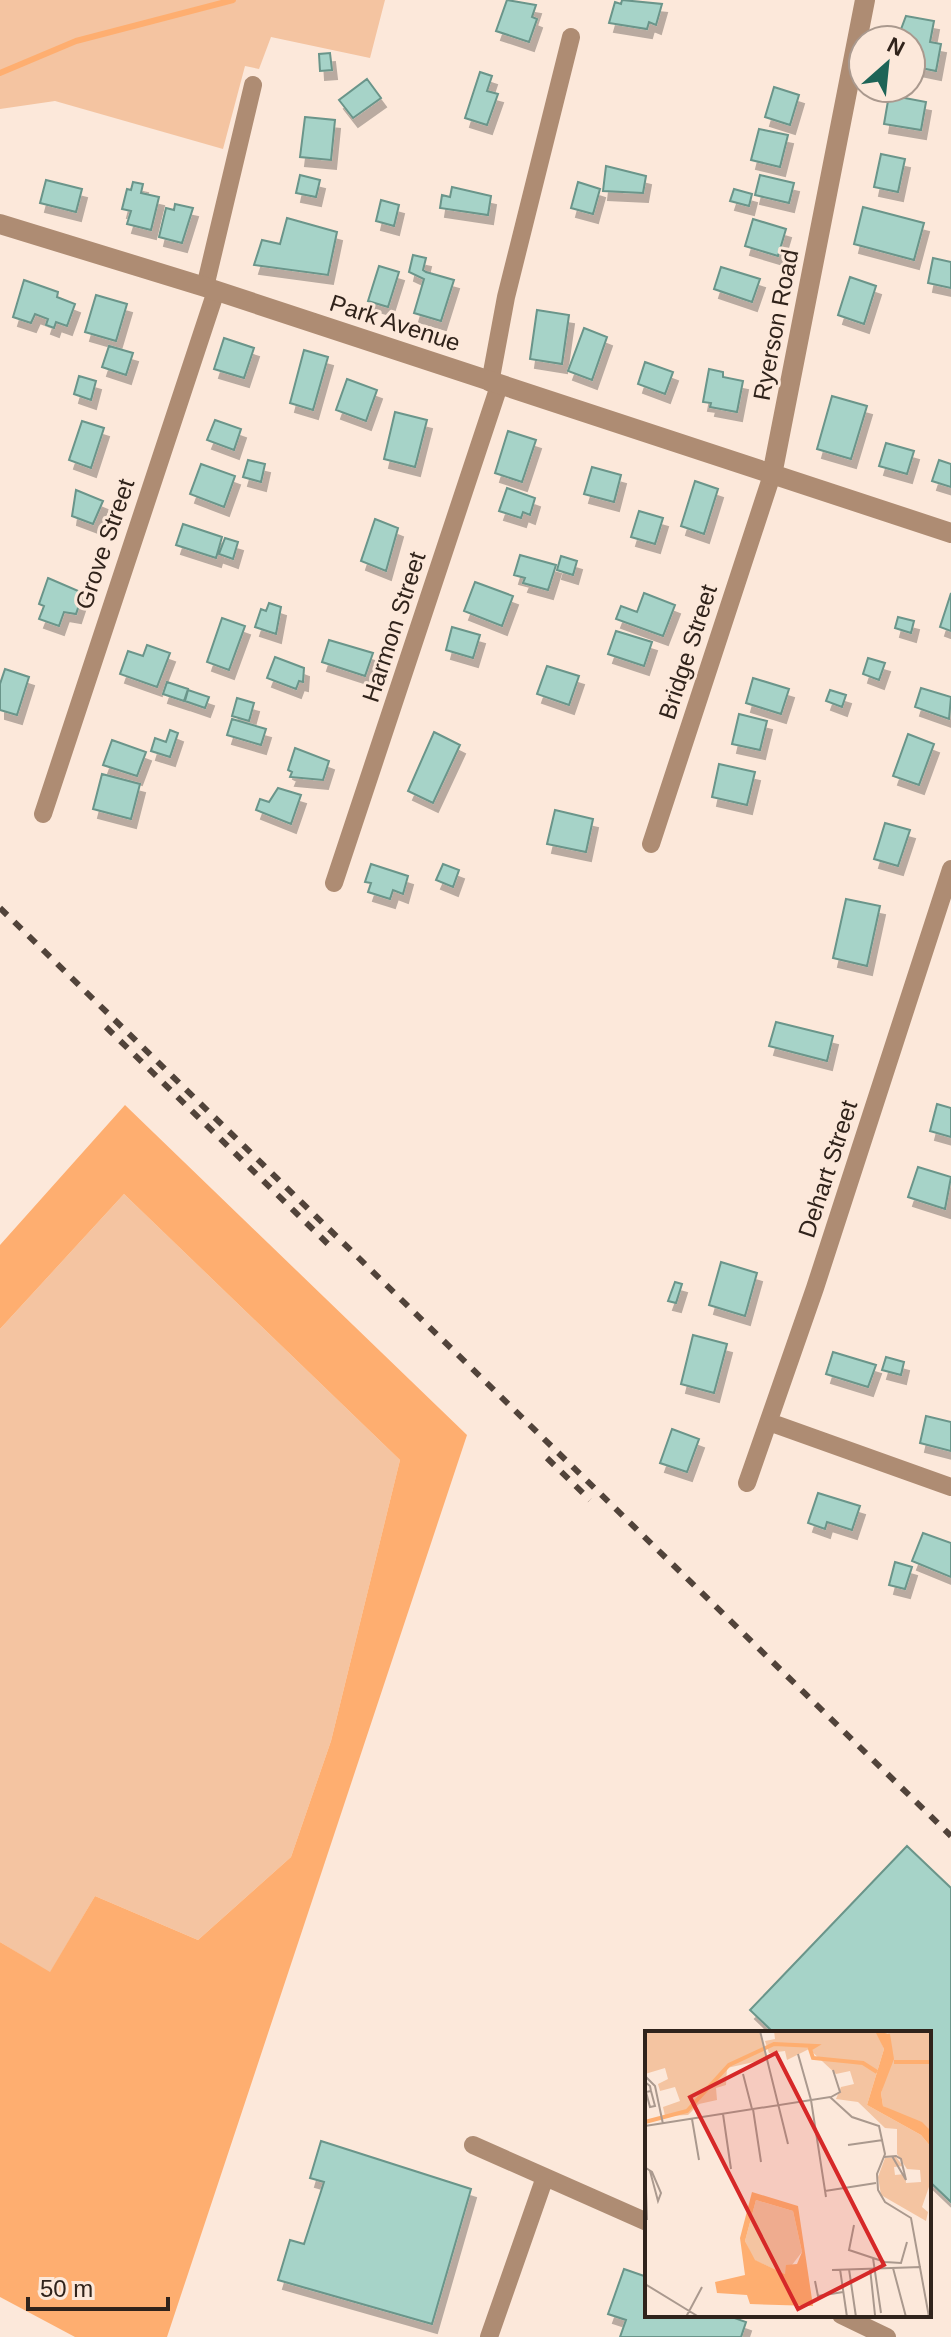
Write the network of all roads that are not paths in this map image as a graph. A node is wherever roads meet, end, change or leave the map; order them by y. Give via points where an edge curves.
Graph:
1 (865, 0) edge
2 (571, 37) dead end
3 (253, 85) dead end
4 (0, 224) edge
5 (210, 289) junction
6 (495, 384) junction
7 (772, 475) junction
8 (951, 533) edge
9 (43, 814) dead end
10 (651, 844) dead end
11 (951, 869) edge
12 (334, 883) dead end
13 (769, 1422) junction
14 (747, 1483) dead end
15 (951, 1487) edge
16 (473, 2145) dead end
17 (545, 2177) junction
18 (645, 2221) edge
19 (845, 2317) edge
20 (489, 2337) edge
21 (887, 2337) edge

1 - 7 street, Ryerson Road
2 - 6 street, Harmon Street via 506,297
3 - 5 street, Grove Street
4 - 5 street, Park Avenue
5 - 6 street, Park Avenue
5 - 9 street, Grove Street
6 - 7 street, Park Avenue
6 - 12 street, Harmon Street
7 - 8 street
7 - 10 street, Bridge Street
11 - 13 street, Dehart Street
13 - 14 street, Dehart Street
13 - 15 street
16 - 17 street
17 - 18 street
17 - 20 street
19 - 21 street

